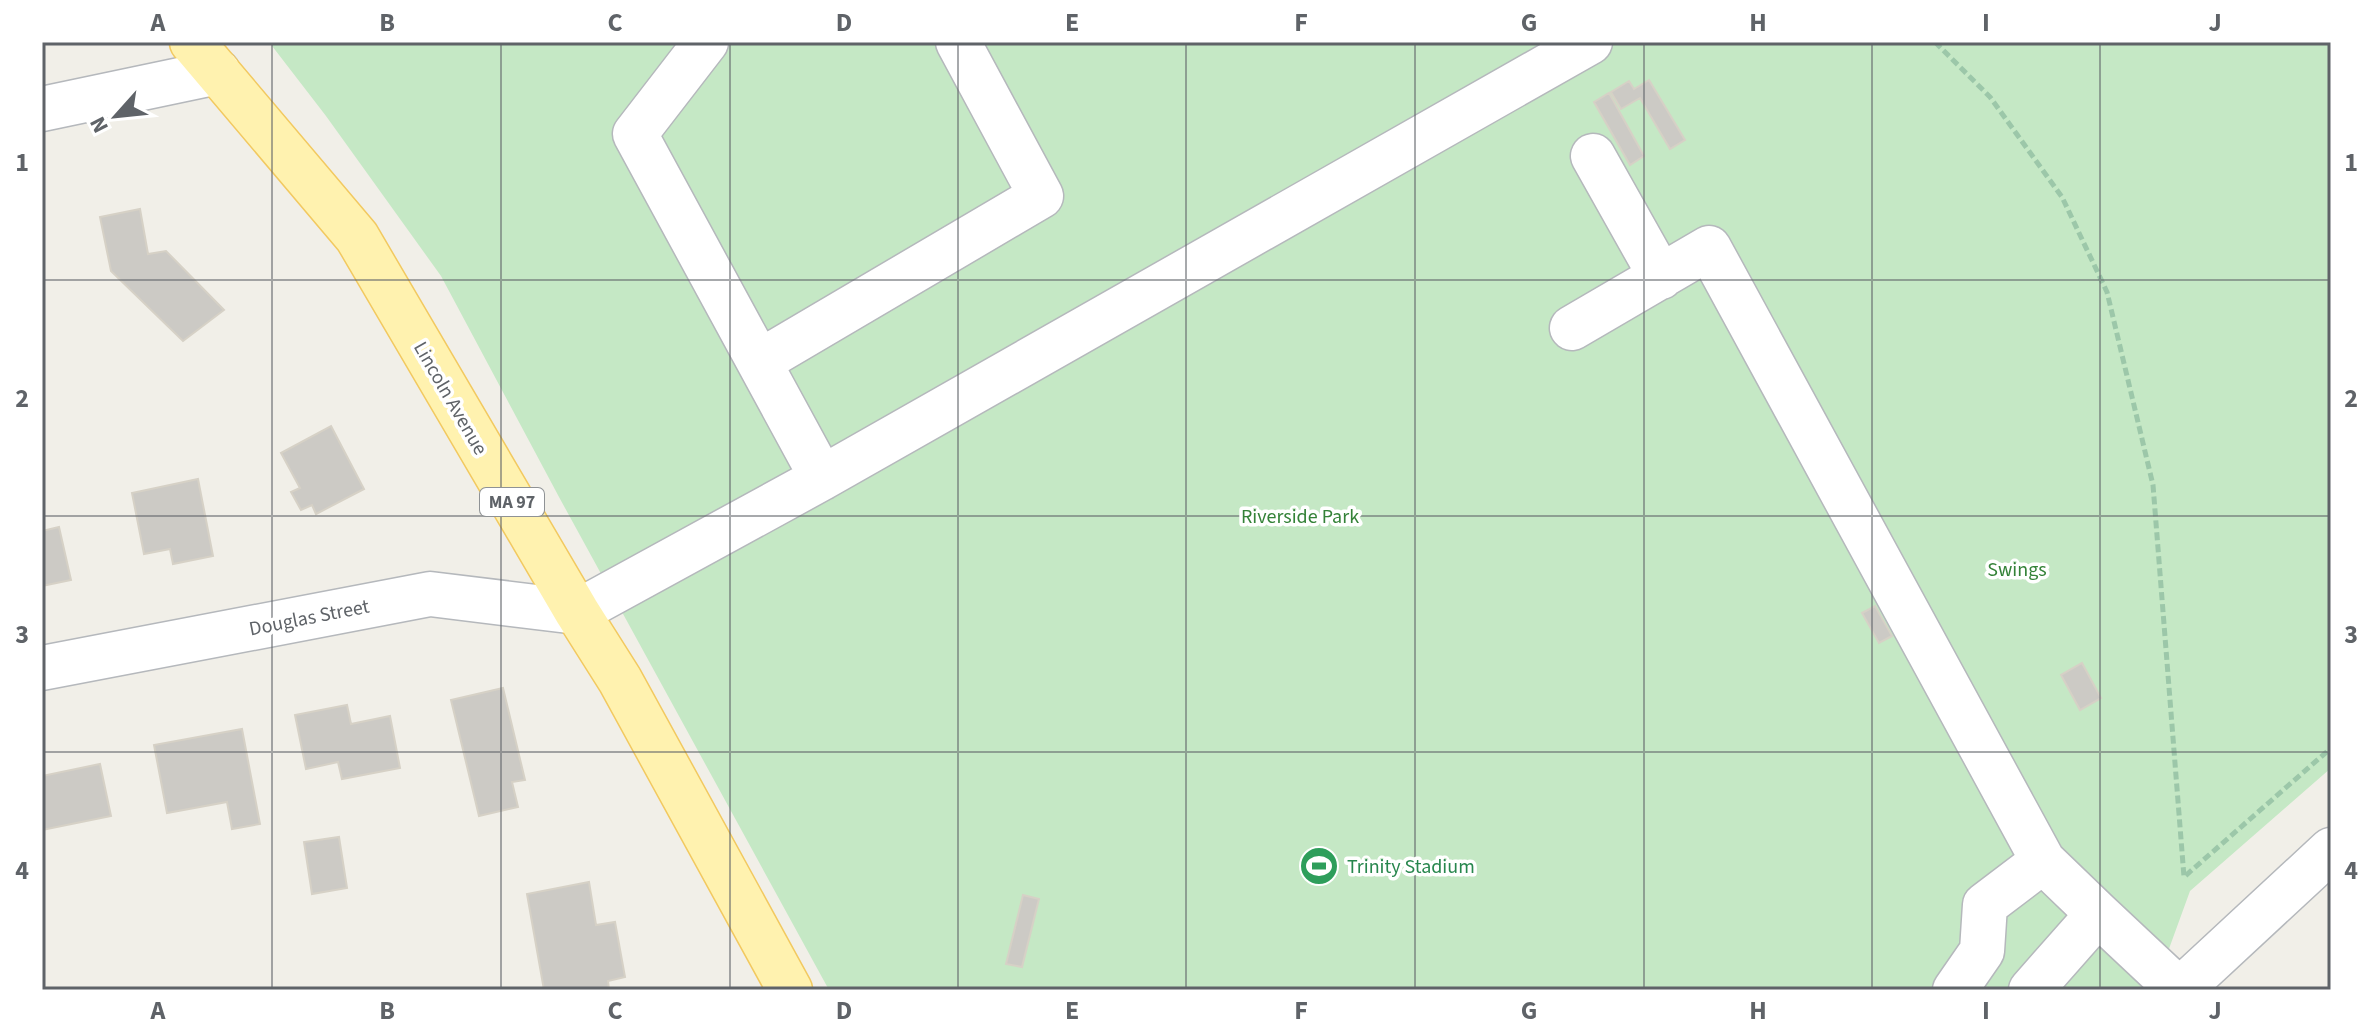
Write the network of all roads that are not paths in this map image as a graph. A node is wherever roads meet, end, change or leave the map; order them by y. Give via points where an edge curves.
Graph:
1 (706, 42) edge
2 (958, 42) edge
3 (1590, 42) edge
4 (205, 57) edge
5 (42, 109) edge
6 (1593, 156) dead end
7 (1661, 277) junction
8 (1572, 328) dead end
9 (759, 362) junction
10 (822, 478) junction
11 (577, 612) junction
12 (42, 668) edge
13 (2331, 850) edge
14 (2043, 861) junction
15 (2098, 914) junction
16 (790, 990) edge
17 (1955, 990) edge
18 (2031, 990) edge
19 (2179, 990) edge

1 - 9 street via 635,134
2 - 9 street via 1041,196
3 - 10 street
4 - 5 street
4 - 11 main road, Lincoln Avenue / MA 97 via 357,237
6 - 7 street
7 - 8 street
7 - 14 street via 1709,248
9 - 10 street
10 - 11 street
11 - 12 street, Douglas Street via 430,594
11 - 16 main road, Lincoln Avenue / MA 97 via 620,680
13 - 19 street
14 - 15 street
14 - 17 street via 1985,905 1982,951
15 - 18 street
15 - 19 street

